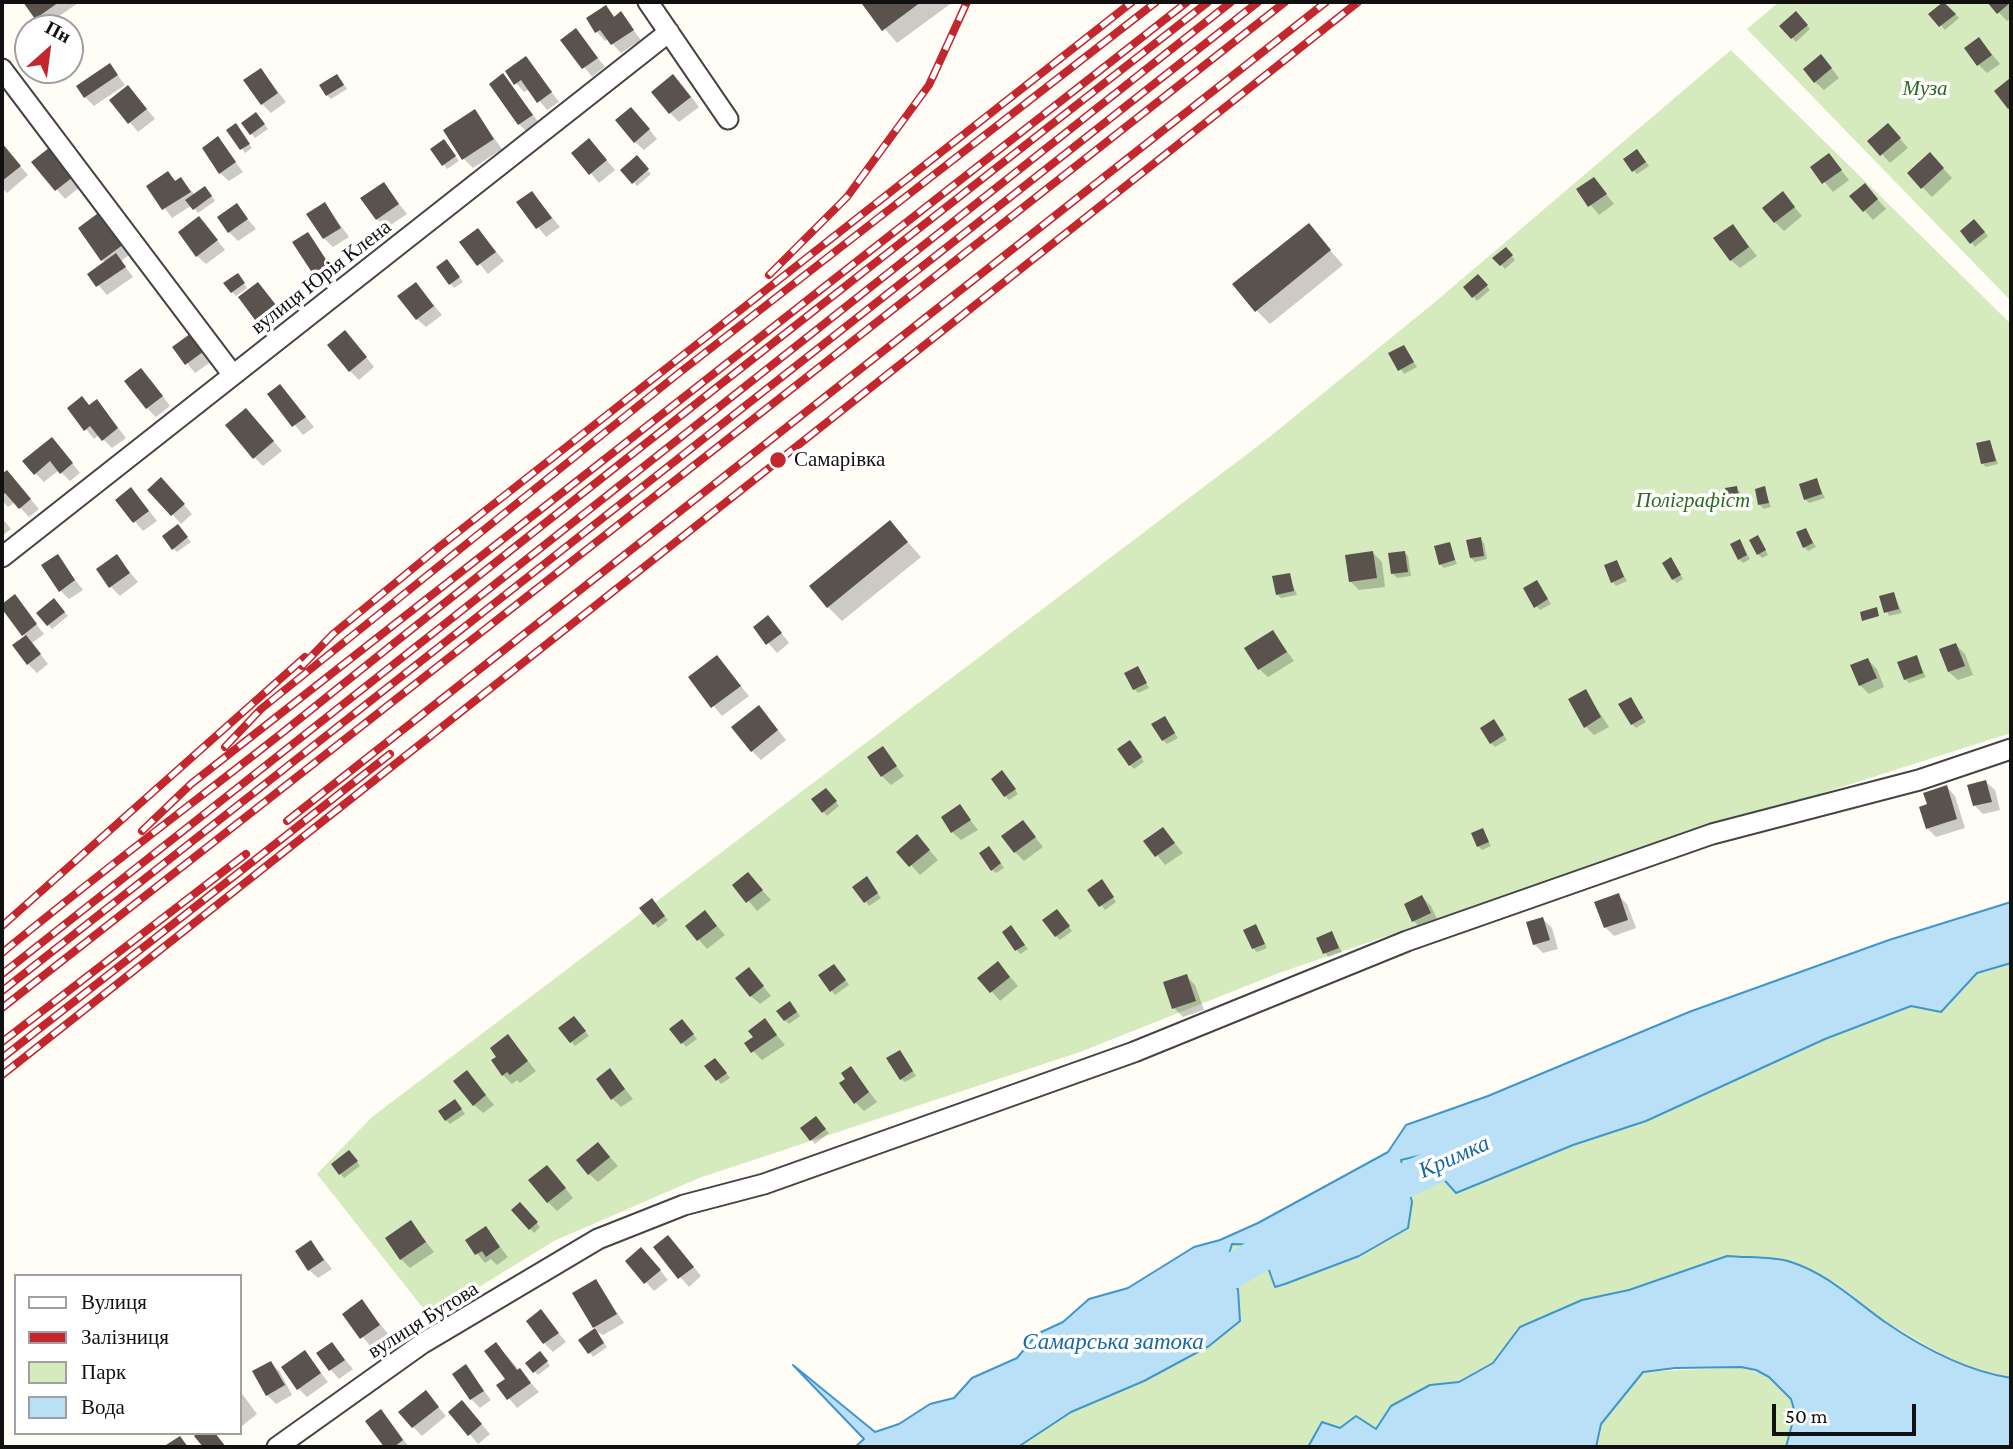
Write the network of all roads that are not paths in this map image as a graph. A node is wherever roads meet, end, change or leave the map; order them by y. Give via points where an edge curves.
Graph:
1 (648, 2) edge
2 (668, 32) junction
3 (2, 69) edge
4 (728, 119) dead end
5 (233, 375) junction
6 (2, 557) edge
7 (2011, 749) edge
8 (278, 1447) edge

1 - 2 street
2 - 4 street
2 - 5 street, вулиця Юрія Клена
3 - 5 street
5 - 6 street, вулиця Юрія Клена
7 - 8 street, вулиця Бутова via 1919,780 1712,834 1407,941 1134,1052 764,1184 684,1205 598,1239 423,1343

